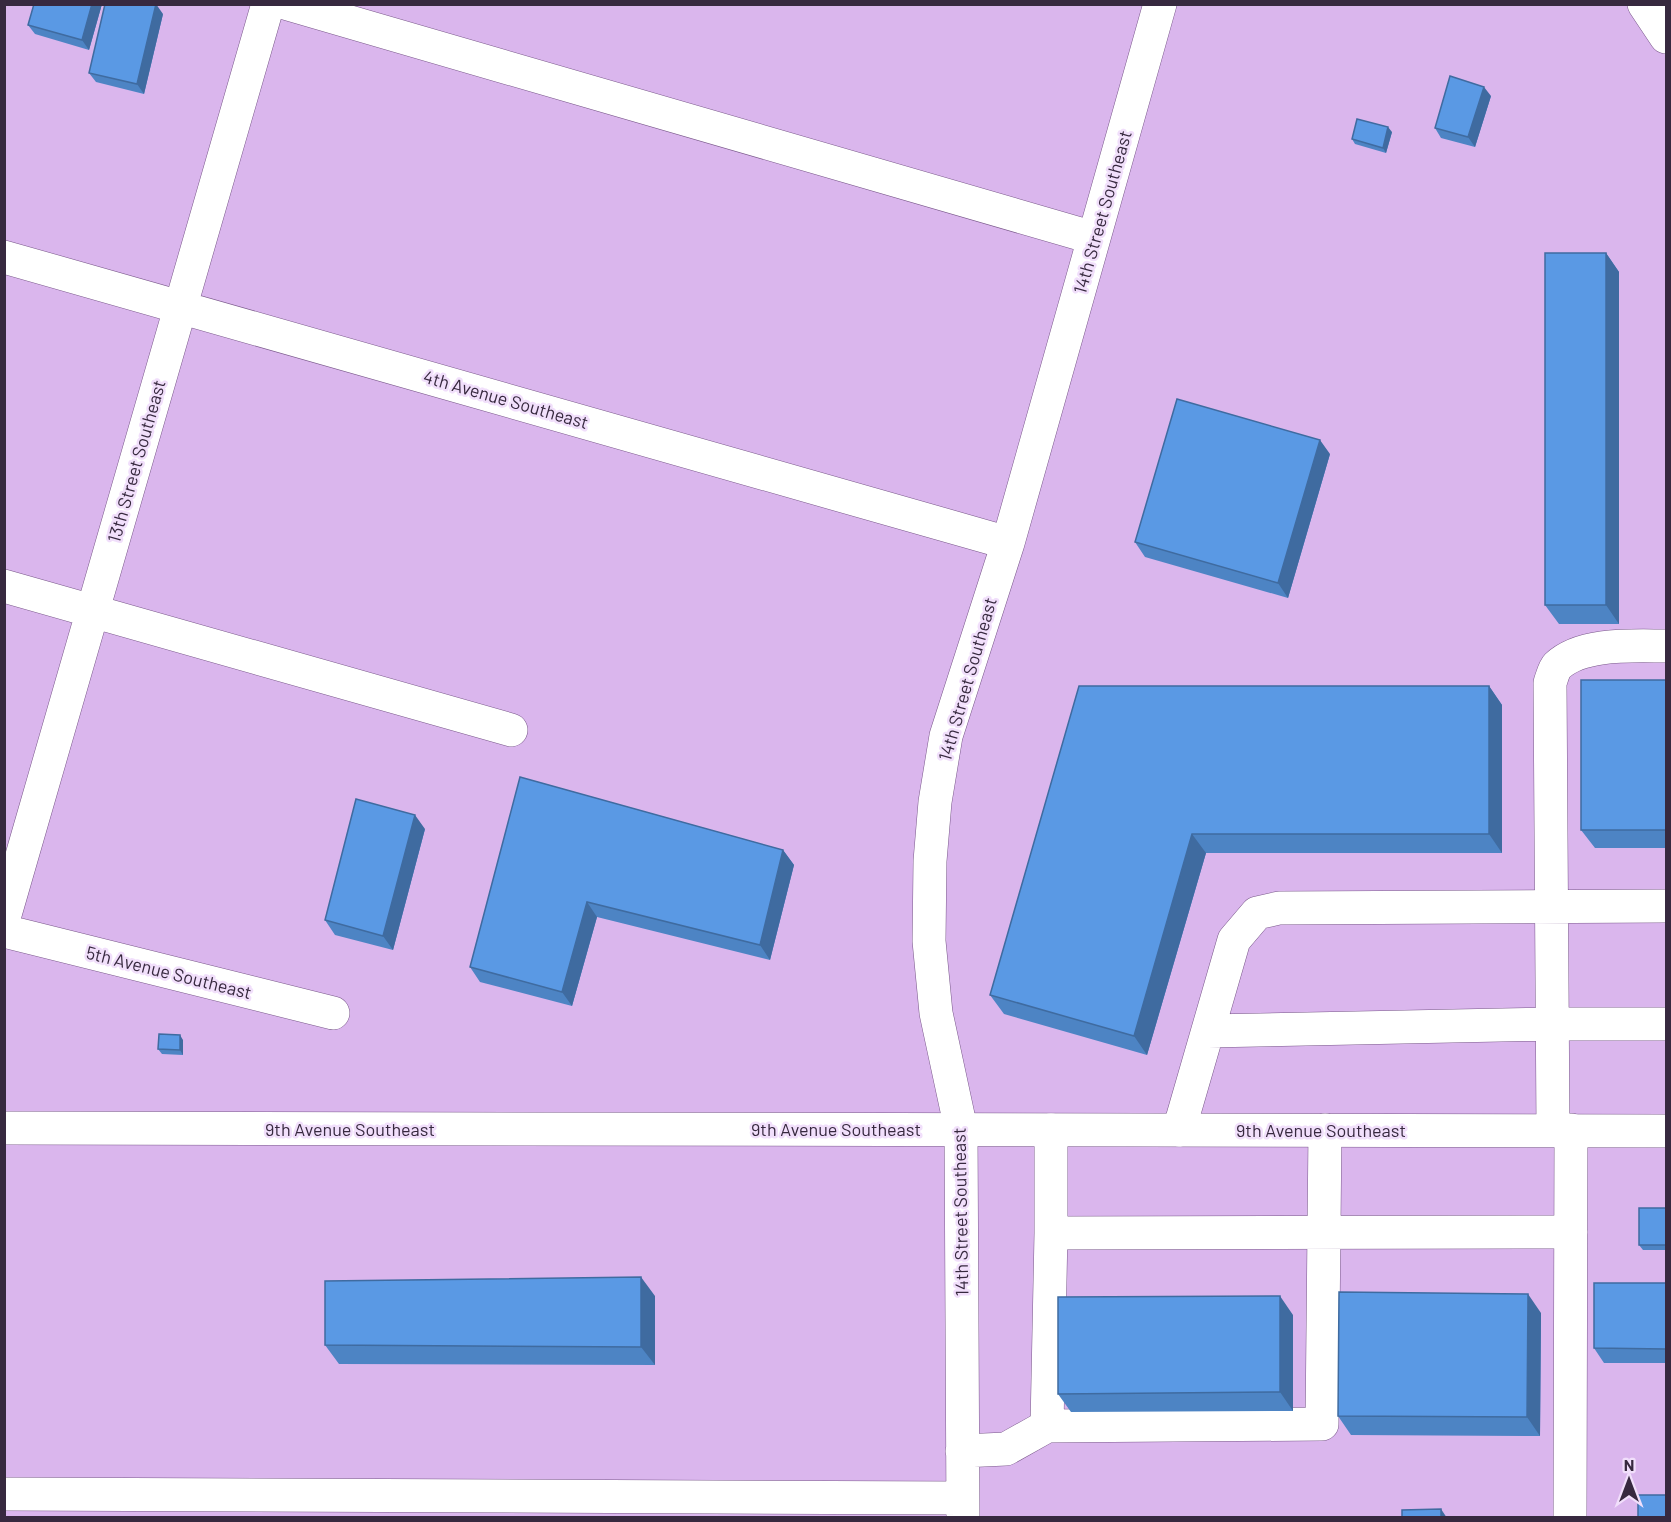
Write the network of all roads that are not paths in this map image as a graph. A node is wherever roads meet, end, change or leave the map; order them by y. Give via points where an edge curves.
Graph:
1 (268, 4) edge
2 (288, 4) edge
3 (1160, 4) edge
4 (1644, 4) edge
5 (1666, 37) edge
6 (1094, 238) junction
7 (4, 257) edge
8 (181, 307) junction
9 (1008, 543) junction
10 (4, 586) edge
11 (93, 611) junction
12 (1666, 646) edge
13 (511, 730) dead end
14 (1666, 906) edge
15 (1551, 907) junction
16 (4, 918) edge
17 (4, 931) edge
18 (333, 1013) dead end
19 (1552, 1024) junction
20 (1666, 1024) edge
21 (1208, 1031) junction
22 (4, 1128) edge
23 (962, 1129) junction
24 (1051, 1130) junction
25 (1179, 1130) junction
26 (1325, 1130) junction
27 (1562, 1130) junction
28 (1666, 1131) edge
29 (1325, 1232) junction
30 (1570, 1232) junction
31 (1051, 1233) junction
32 (1047, 1426) junction
33 (962, 1451) junction
34 (4, 1494) edge
35 (365, 1506) edge
36 (962, 1508) edge
37 (1570, 1518) edge

1 - 8 street, 13th Street Southeast
2 - 6 street
3 - 6 street, 14th Street Southeast
4 - 5 street
6 - 9 street, 14th Street Southeast
7 - 8 street, 4th Avenue Southeast
8 - 9 street, 4th Avenue Southeast
8 - 11 street, 13th Street Southeast
9 - 23 street, 14th Street Southeast via 946,736 931,850 929,941 936,1013
10 - 11 street
11 - 13 street
11 - 16 street, 13th Street Southeast
12 - 15 street via 1602,647 1556,666 1549,705
14 - 15 street
15 - 19 street
15 - 21 street via 1279,908 1257,913 1234,940
17 - 18 street, 5th Avenue Southeast
19 - 20 street
19 - 21 street
19 - 27 street
21 - 25 street
22 - 23 street, 9th Avenue Southeast
23 - 24 street, 9th Avenue Southeast
23 - 33 street, 14th Street Southeast
24 - 25 street, 9th Avenue Southeast
24 - 31 street
25 - 26 street, 9th Avenue Southeast
26 - 27 street, 9th Avenue Southeast
26 - 29 street
27 - 28 street, 9th Avenue Southeast
27 - 30 street
29 - 30 street
29 - 31 street
29 - 32 street via 1322,1424
30 - 37 street
31 - 32 street
32 - 33 street via 1006,1449
33 - 36 street, 14th Street Southeast
34 - 35 street
35 - 36 street

